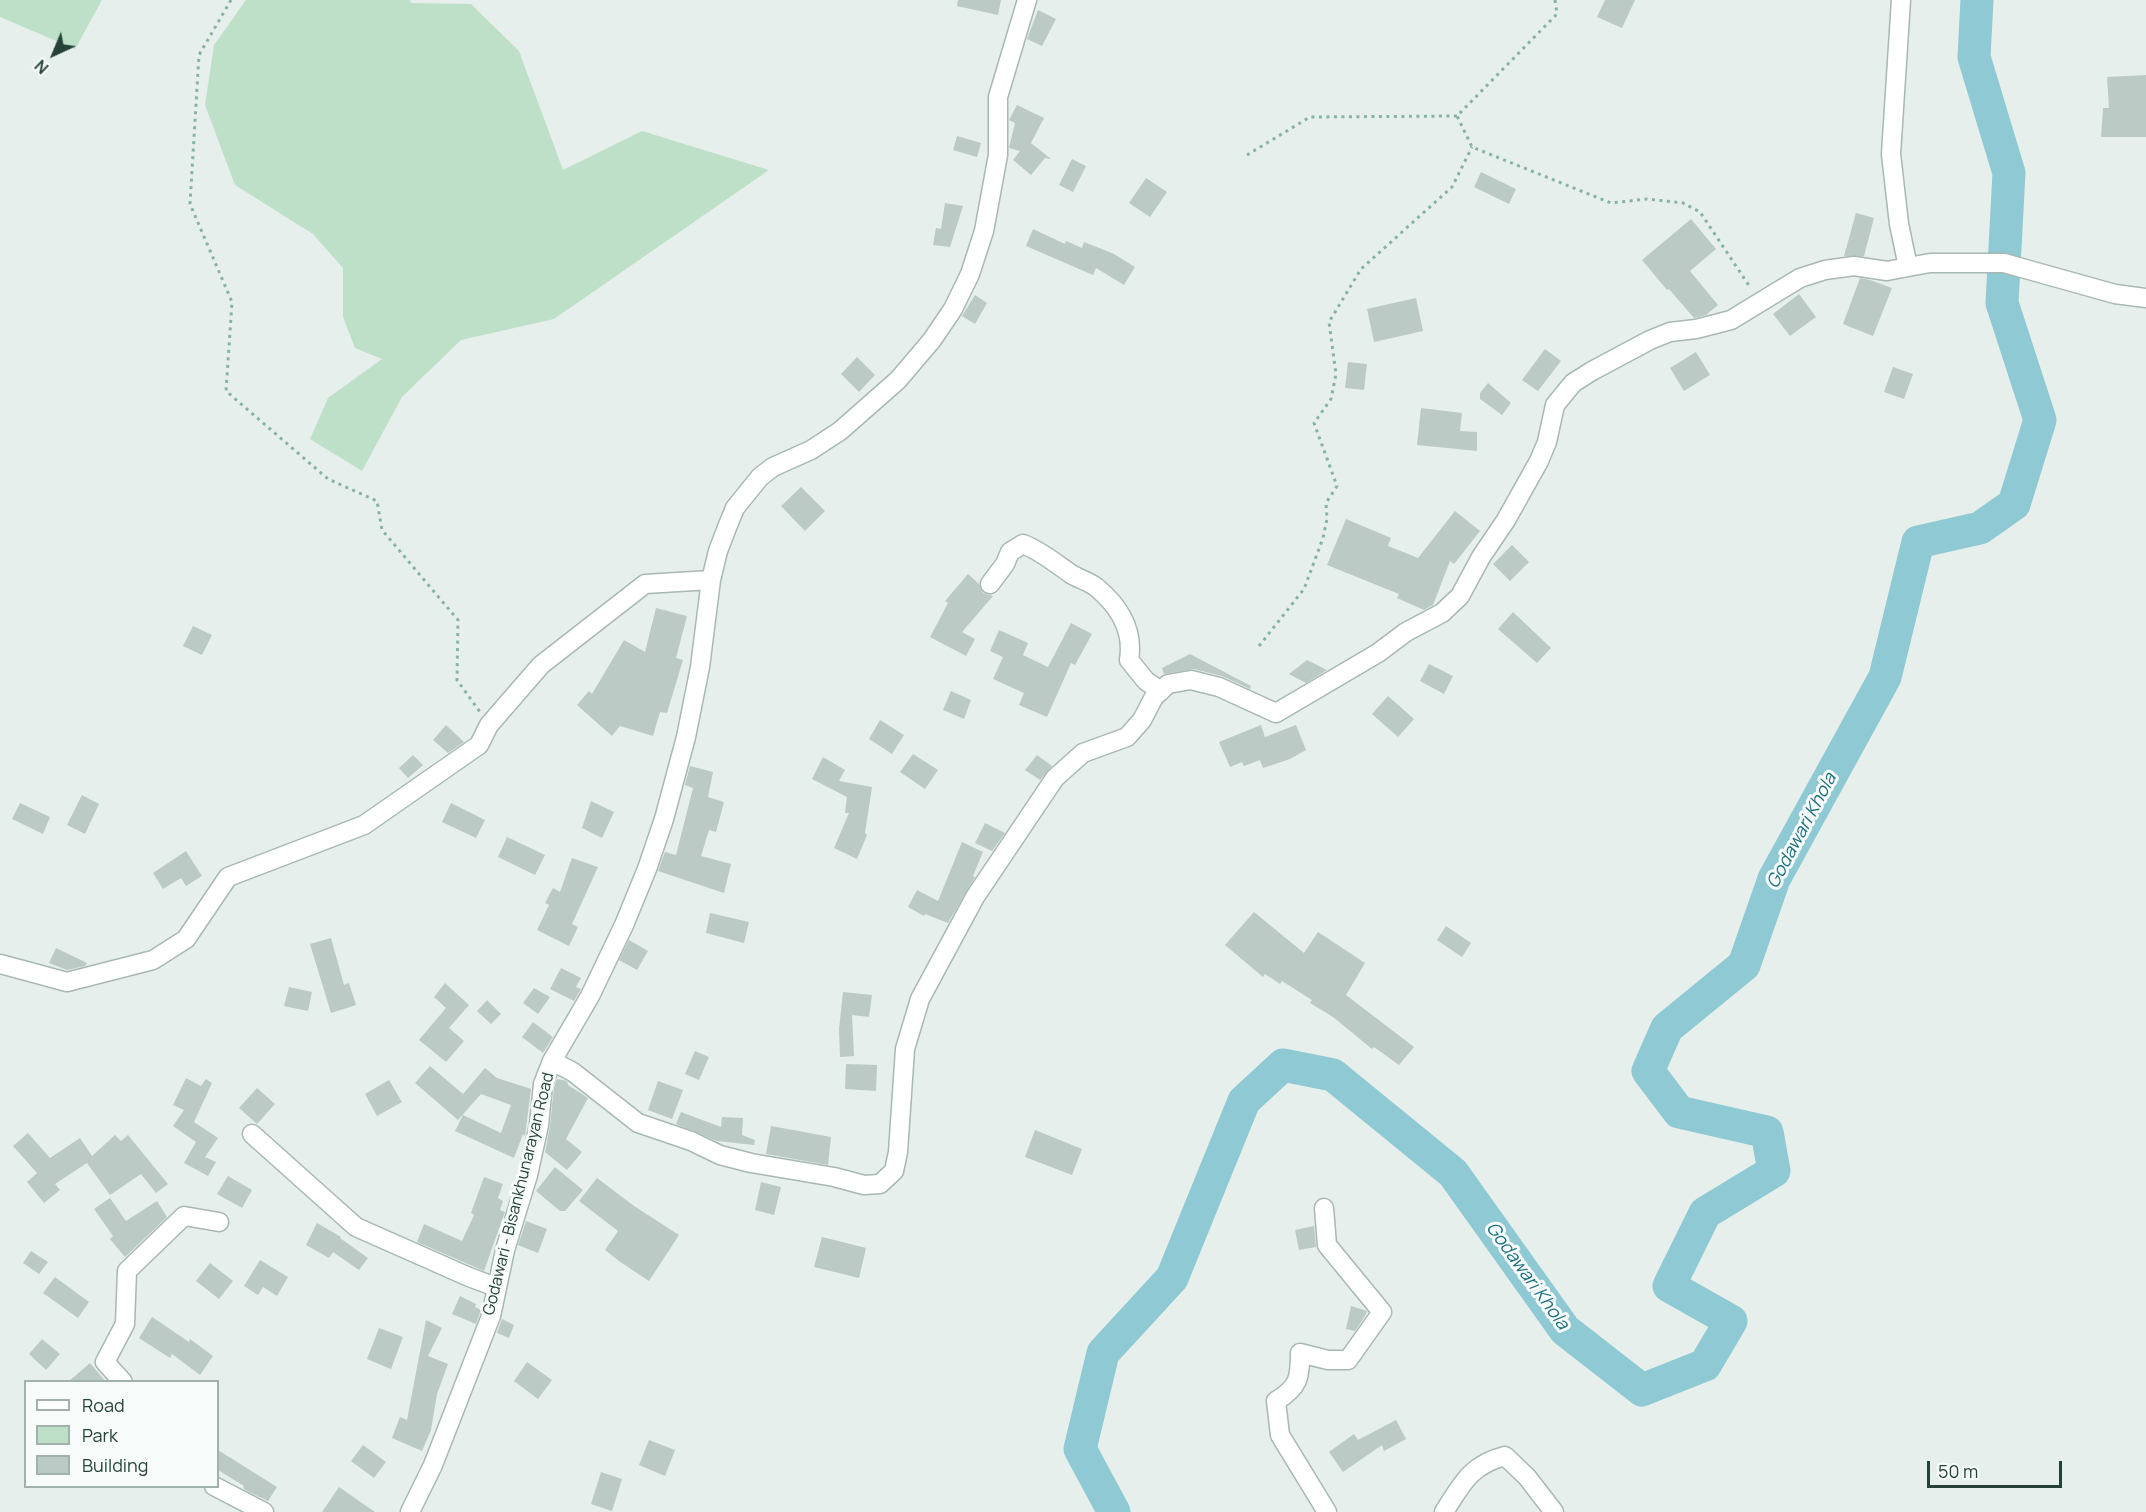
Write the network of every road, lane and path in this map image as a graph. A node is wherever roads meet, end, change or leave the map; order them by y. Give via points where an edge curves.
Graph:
1 (231, 0) edge
2 (1027, 0) edge
3 (1555, 0) edge
4 (1901, 0) edge
5 (1457, 116) junction
6 (1472, 147) junction
7 (1247, 155) dead end
8 (1908, 267) junction
9 (2146, 298) edge
10 (1760, 301) junction
11 (711, 580) junction
12 (990, 584) dead end
13 (1259, 646) dead end
14 (1161, 691) junction
15 (489, 726) junction
16 (0, 964) edge
17 (552, 1061) junction
18 (252, 1134) dead end
19 (1324, 1209) dead end
20 (219, 1222) dead end
21 (496, 1287) junction
22 (121, 1380) edge
23 (218, 1488) edge
24 (264, 1512) edge
25 (410, 1512) edge
26 (1327, 1512) edge
27 (1444, 1512) edge
28 (1554, 1512) edge

1 - 15 path via 199,55 190,204 232,302 226,391 328,479 377,501 382,530 458,620 457,680
2 - 11 street, Godawari - Bisankhunarayan Road via 998,98 998,155 984,231 953,309 897,380 840,431 760,477 735,508
3 - 5 path via 1557,14
4 - 8 street via 1891,154
5 - 6 path
5 - 7 path via 1310,117
6 - 10 path via 1611,203 1647,198 1683,203 1700,212
6 - 13 path via 1452,187 1360,269 1329,322 1336,374 1330,399 1314,423 1337,486 1326,503 1323,538 1304,589
8 - 9 street via 1930,263 2004,263 2115,294
8 - 10 street via 1887,271 1854,266 1825,270 1800,278
10 - 14 street via 1731,320 1650,339 1573,383 1556,405 1539,461 1506,520 1460,596 1442,613 1276,713 1219,687 1191,680 1168,684
11 - 15 street via 645,584 542,665
11 - 17 street, Godawari - Bisankhunarayan Road via 700,667 664,819 624,925 590,996
12 - 14 street via 1010,552 1023,544 1036,549 1109,600 1125,623 1132,644 1129,660 1146,681
14 - 17 street via 1127,737 1083,753 1055,778 954,933 920,999 905,1049 898,1152 894,1172 880,1184 864,1185 720,1155 638,1123 573,1072
15 - 16 street via 479,745 364,825 228,878 186,939 153,960 66,982
17 - 21 street, Godawari - Bisankhunarayan Road via 543,1084 528,1175
18 - 21 street via 356,1227
19 - 26 street via 1327,1245 1382,1312 1348,1360 1300,1353 1300,1373 1292,1391 1276,1401 1280,1435
20 - 22 street via 184,1216 127,1270 125,1324 105,1362
21 - 25 street, Godawari - Bisankhunarayan Road via 480,1348
23 - 24 street
27 - 28 street via 1478,1466 1505,1456

